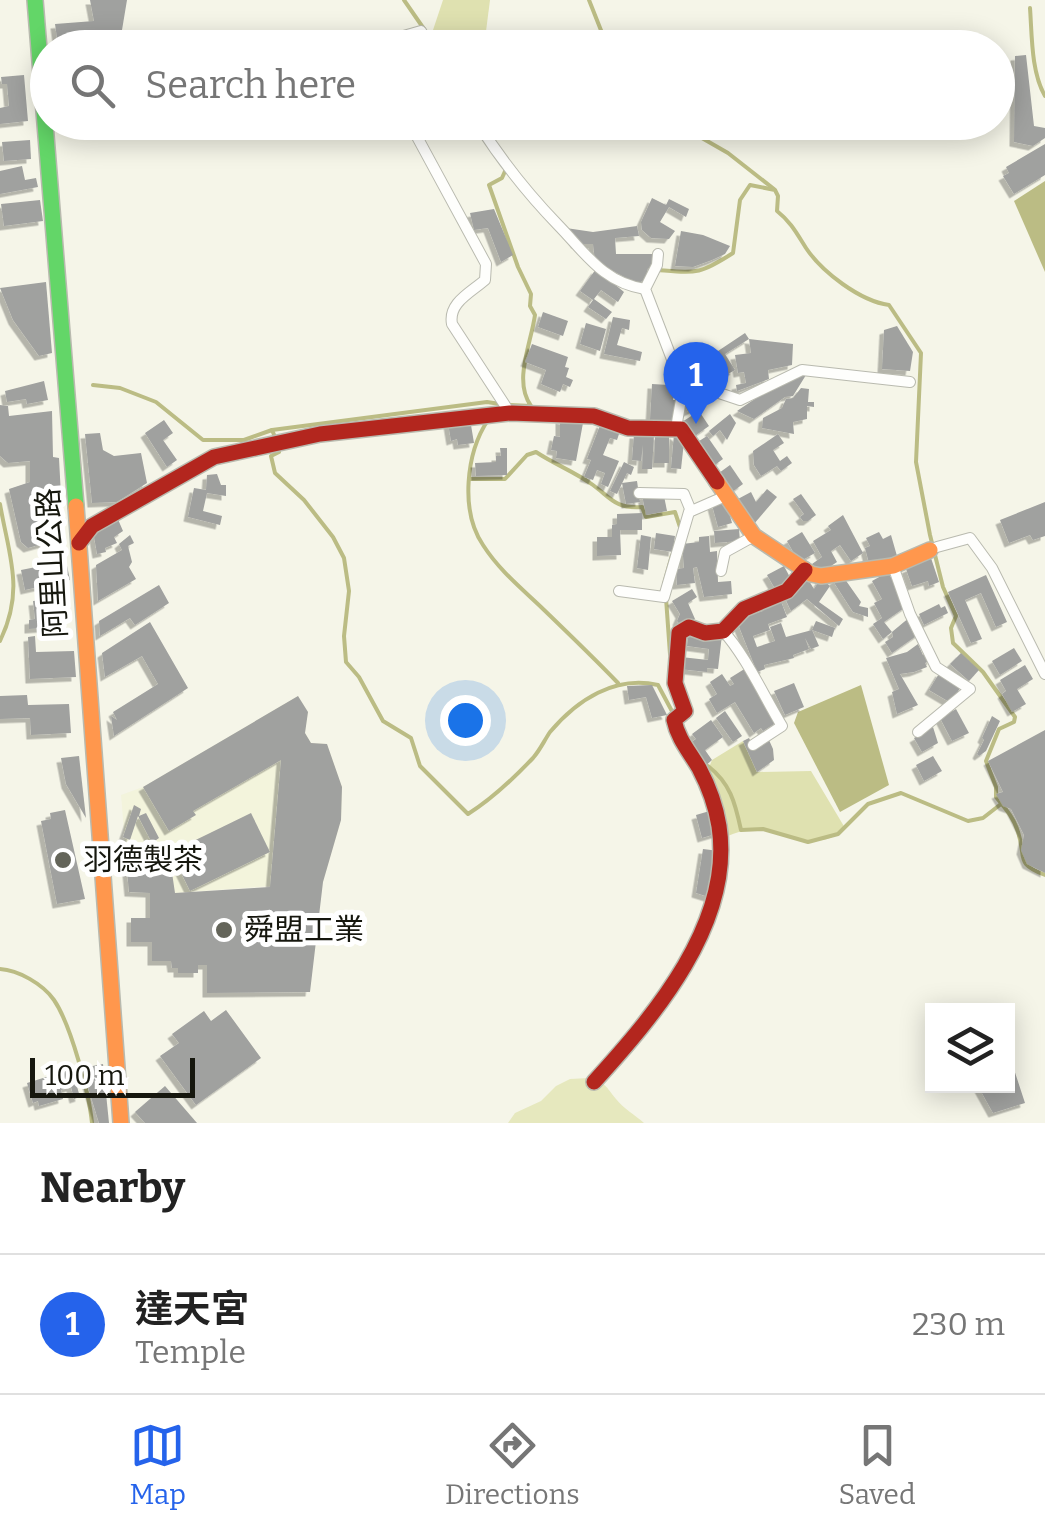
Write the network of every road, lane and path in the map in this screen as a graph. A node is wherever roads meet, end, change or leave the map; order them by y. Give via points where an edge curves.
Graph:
1 (35, 0) edge
2 (37, 30) edge
3 (47, 140) edge
4 (418, 140) edge
5 (489, 140) edge
6 (658, 254) dead end
7 (644, 289) junction
8 (910, 382) dead end
9 (683, 388) junction
10 (510, 413) junction
11 (676, 428) junction
12 (640, 493) dead end
13 (728, 496) junction
14 (692, 511) junction
15 (754, 536) junction
16 (80, 543) junction
17 (933, 548) joint
18 (893, 566) junction
19 (805, 570) junction
20 (722, 571) dead end
21 (619, 591) dead end
22 (722, 631) junction
23 (1045, 674) edge
24 (918, 732) dead end
25 (753, 744) dead end
26 (594, 1082) dead end
27 (121, 1123) edge

1 - 2 street, 阿里山公路
3 - 16 street, 阿里山公路
4 - 10 street via 488,274 453,307 452,324
5 - 7 street via 592,265
6 - 7 street
7 - 9 street
8 - 9 street via 802,370 740,400 696,382
9 - 11 street
10 - 11 street
10 - 16 street via 320,434 214,457 92,526
11 - 13 street
12 - 14 street via 684,494
13 - 14 street
13 - 15 street
14 - 21 street via 664,597
15 - 19 street
15 - 20 street via 725,552
16 - 27 street, 阿里山公路
17 - 18 street
17 - 23 street via 970,538
18 - 19 street via 821,576
18 - 24 street via 936,667 970,690
19 - 22 street via 786,591 744,609
22 - 25 street via 782,726
22 - 26 street via 680,633 672,670 684,711 674,720 676,733 702,773 722,844 715,896 665,996

